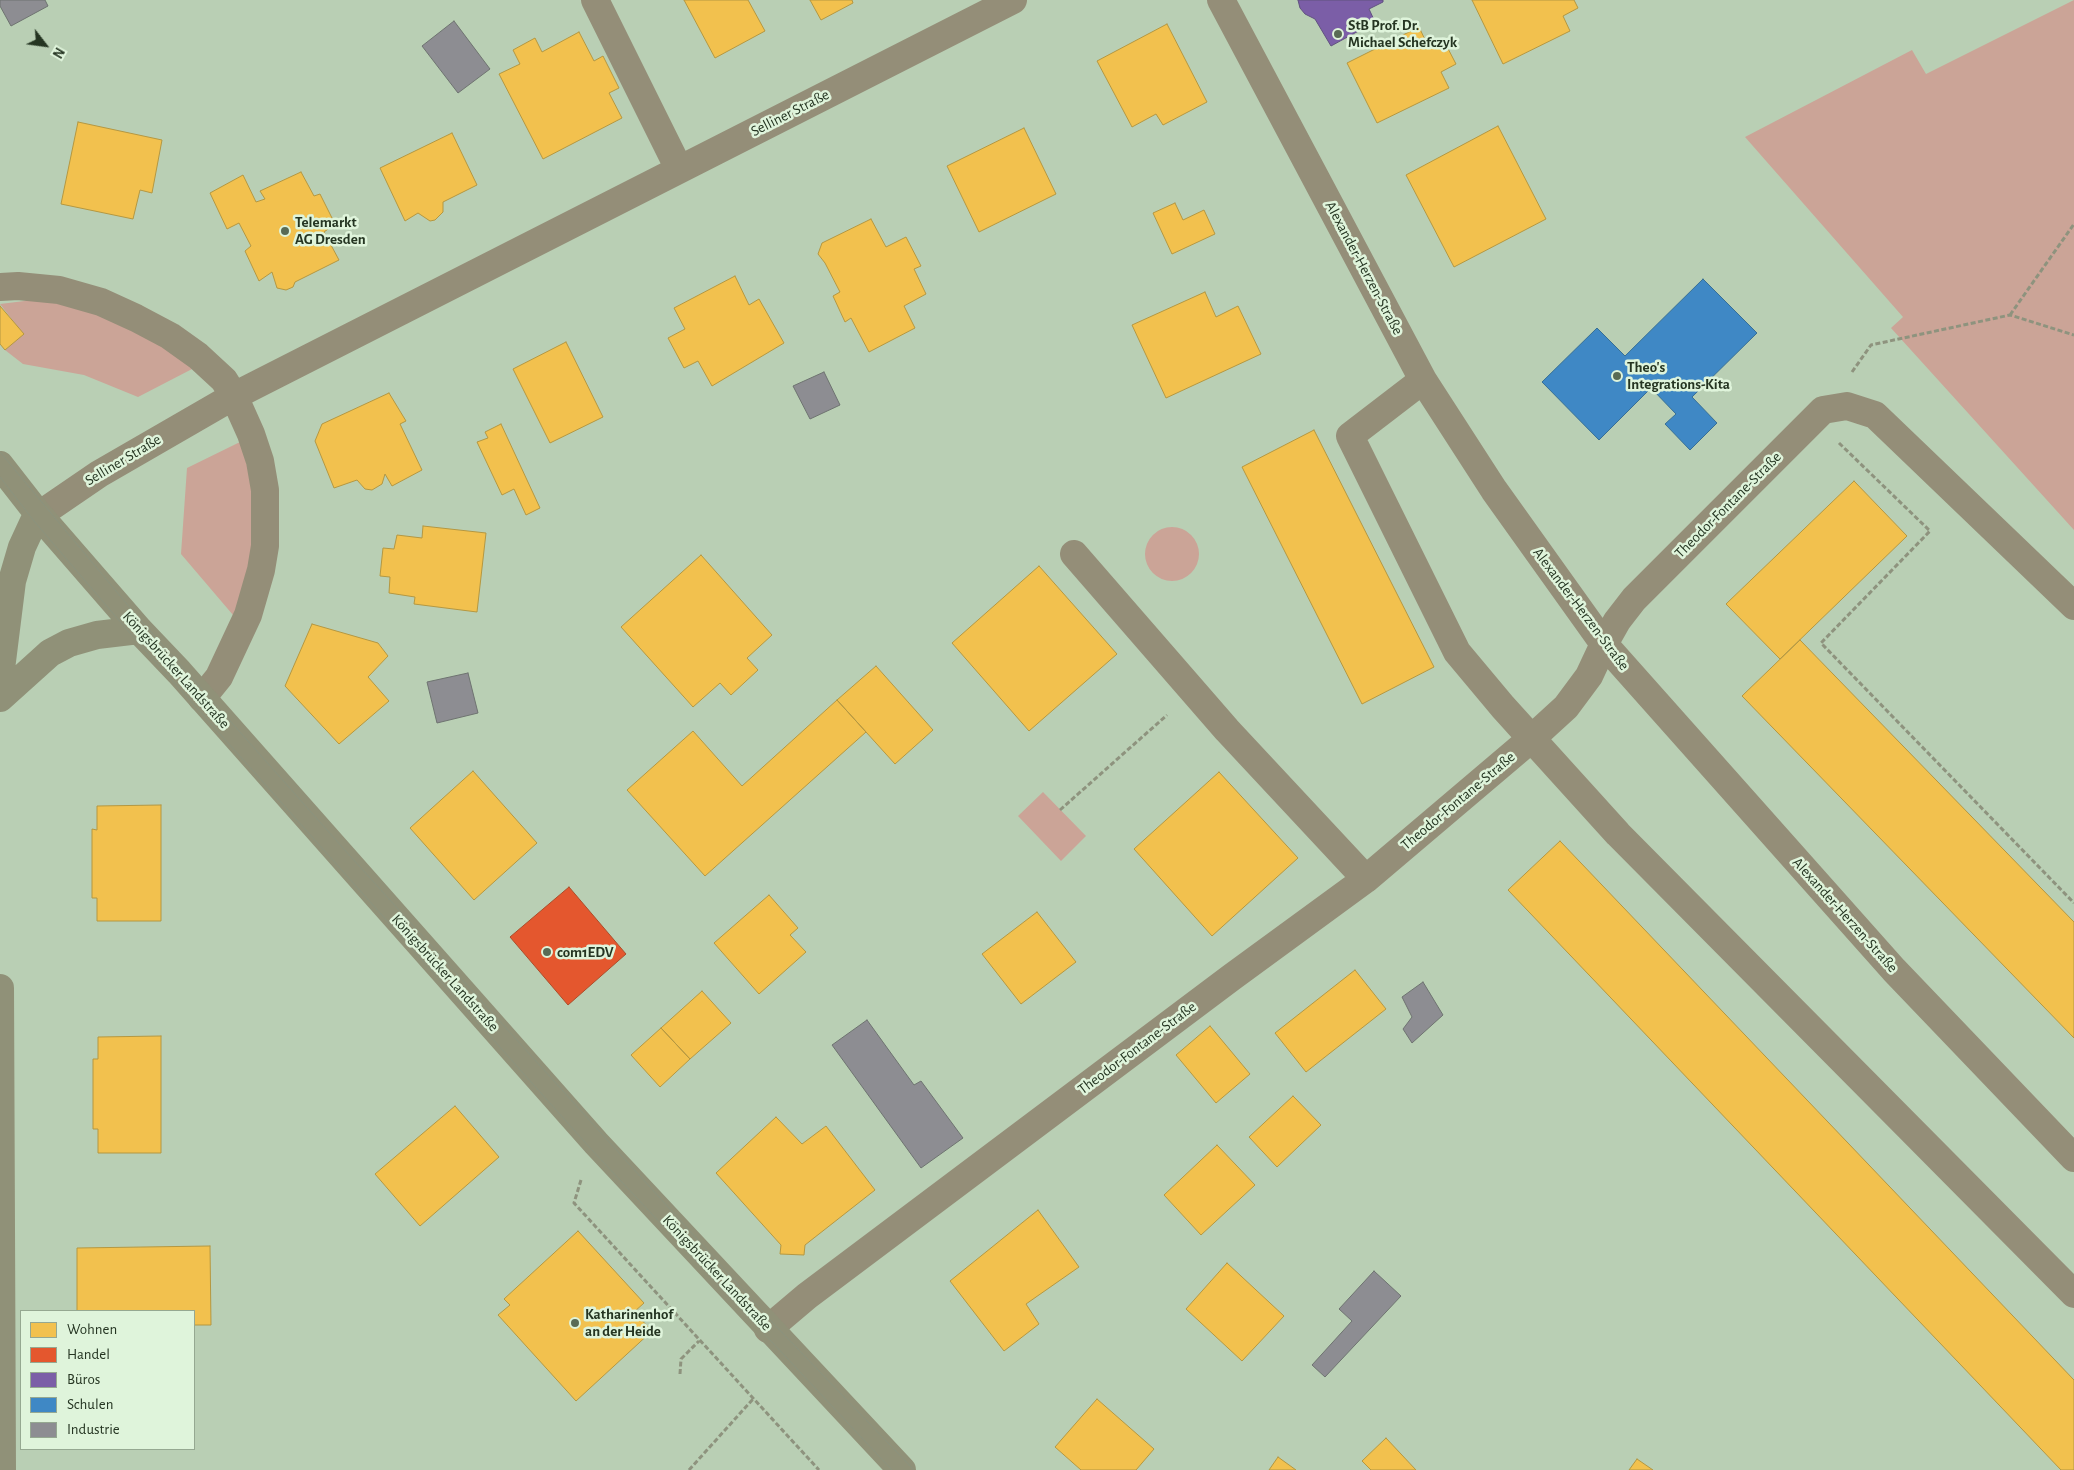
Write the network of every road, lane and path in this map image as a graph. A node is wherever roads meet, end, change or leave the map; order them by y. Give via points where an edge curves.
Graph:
1 (595, 0) edge
2 (1013, 0) edge
3 (1221, 0) edge
4 (679, 169) junction
5 (2074, 224) edge
6 (0, 287) edge
7 (2010, 315) junction
8 (2074, 335) edge
9 (1424, 380) junction
10 (234, 396) junction
11 (1819, 415) junction
12 (0, 465) edge
13 (39, 515) junction
14 (1074, 554) dead end
15 (2074, 606) edge
16 (139, 630) junction
17 (1604, 644) junction
18 (0, 677) edge
19 (1193, 692) junction
20 (0, 698) edge
21 (202, 698) junction
22 (1531, 739) junction
23 (1060, 810) dead end
24 (1366, 879) junction
25 (2074, 903) edge
26 (0, 988) edge
27 (596, 1143) junction
28 (2074, 1158) edge
29 (2074, 1294) edge
30 (768, 1329) junction
31 (699, 1341) junction
32 (680, 1374) dead end
33 (753, 1399) junction
34 (2, 1470) edge
35 (689, 1470) edge
36 (819, 1470) edge
37 (902, 1470) edge

1 - 4 street
2 - 4 street, Selliner Straße
3 - 9 street, Alexander-Herzen-Straße
4 - 10 street, Selliner Straße
5 - 7 path
6 - 10 street via 59,290 101,302 136,318 198,356 224,380
7 - 8 path
7 - 11 path via 1871,345
9 - 17 street, Alexander-Herzen-Straße via 1494,490
9 - 22 street via 1350,436 1457,652
10 - 13 street, Selliner Straße via 99,474
10 - 21 street via 260,461 265,490 265,546 248,615 219,677
11 - 15 street via 1847,406 1875,415
11 - 17 street, Theodor-Fontane-Straße via 1634,599
11 - 25 path via 1930,531 1821,643
12 - 13 main road, Königsbrücker Landstraße
13 - 16 main road, Königsbrücker Landstraße
13 - 18 main road via 22,547 12,581
14 - 19 street
16 - 20 main road via 97,635 69,643 50,653
16 - 21 main road, Königsbrücker Landstraße
17 - 22 street, Theodor-Fontane-Straße via 1589,676 1566,707
17 - 28 street, Alexander-Herzen-Straße via 1894,970
19 - 23 path
19 - 24 street
21 - 27 main road, Königsbrücker Landstraße
22 - 24 street, Theodor-Fontane-Straße
22 - 29 street via 1618,834
24 - 30 street, Theodor-Fontane-Straße via 877,1243
26 - 34 main road
27 - 30 main road, Königsbrücker Landstraße
27 - 31 path via 574,1203
30 - 37 main road, Königsbrücker Landstraße
31 - 32 path via 681,1359
31 - 33 path
33 - 35 path
33 - 36 path

